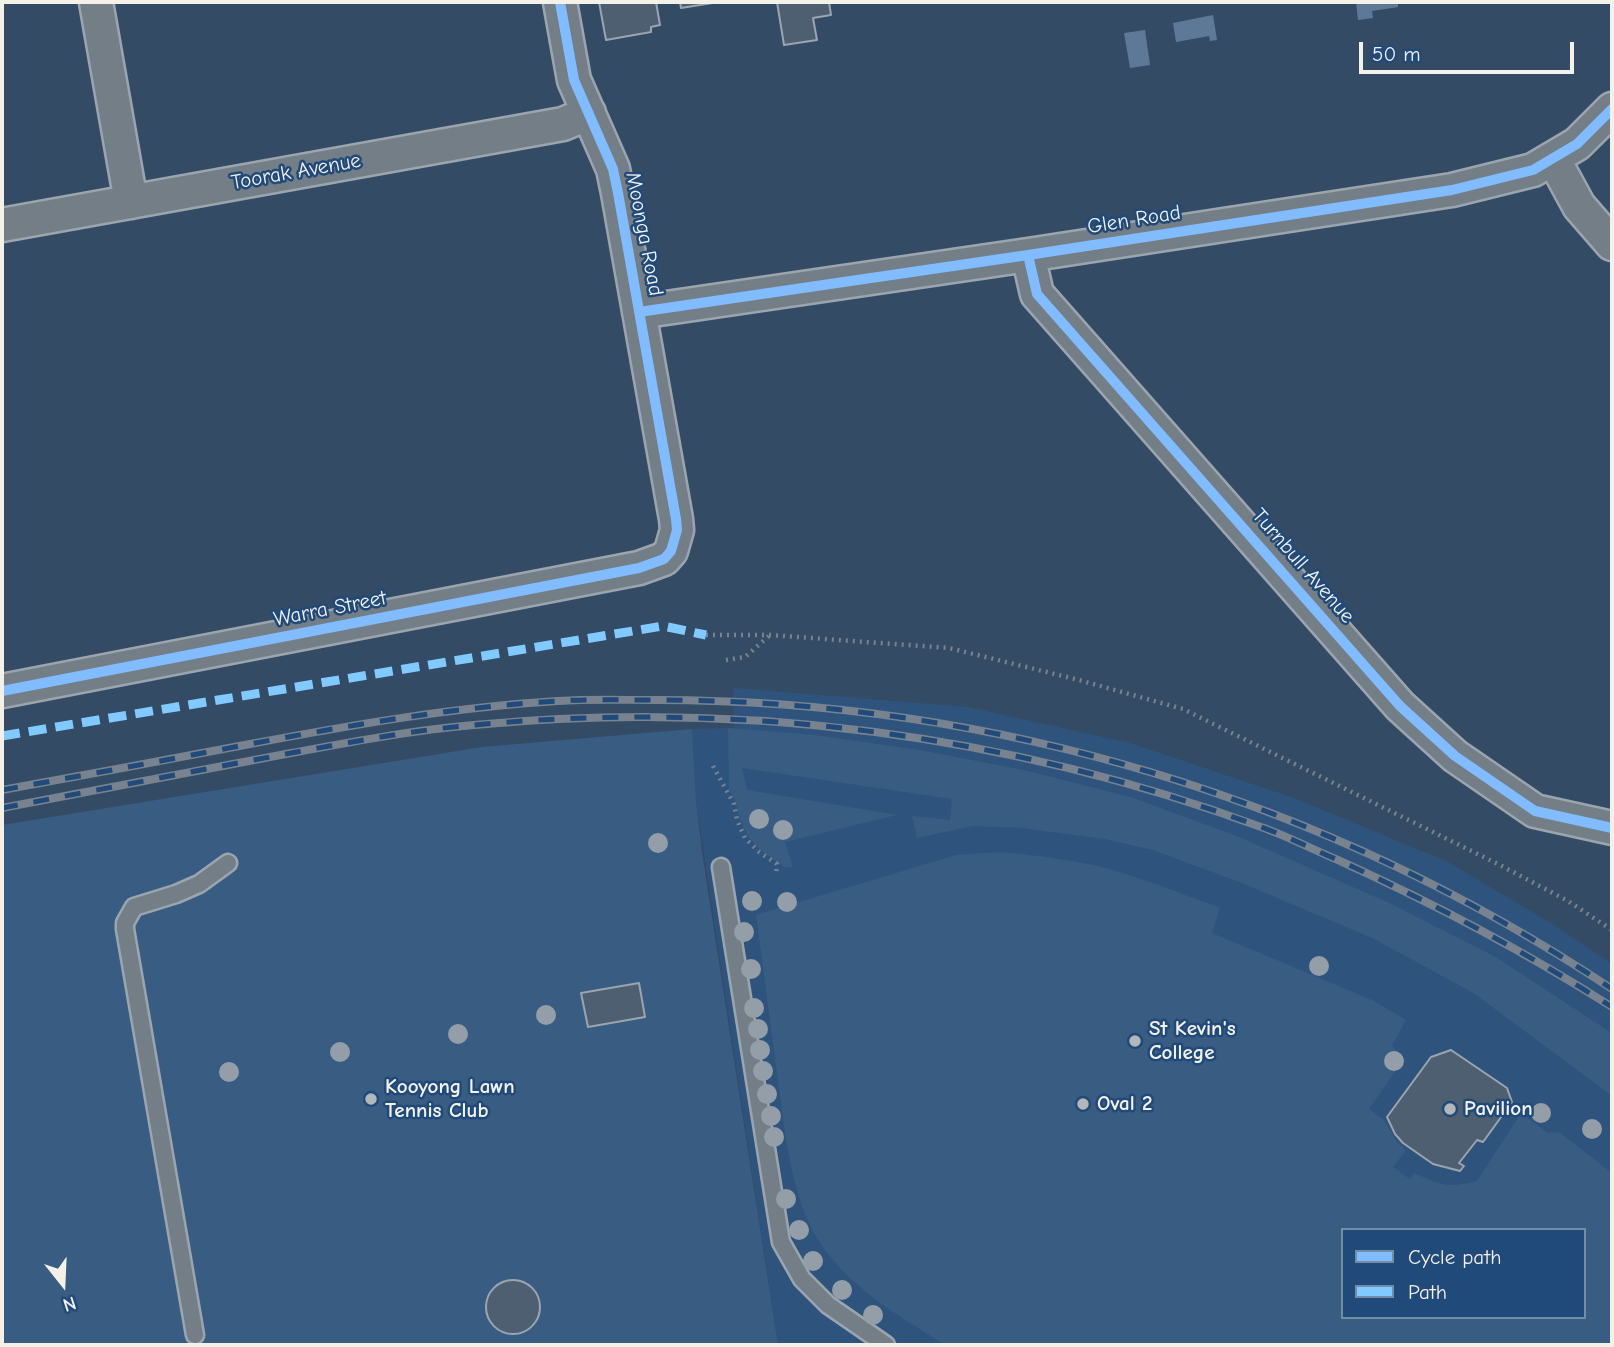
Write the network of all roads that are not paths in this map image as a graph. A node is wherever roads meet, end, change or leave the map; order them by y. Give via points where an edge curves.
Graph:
1 (96, 2) edge
2 (559, 2) edge
3 (1612, 109) edge
4 (589, 113) junction
5 (1554, 160) junction
6 (131, 202) junction
7 (2, 225) edge
8 (1612, 244) edge
9 (1028, 255) junction
10 (639, 312) junction
11 (664, 559) joint
12 (2, 691) edge
13 (1612, 828) edge
14 (228, 863) dead end
15 (721, 867) dead end
16 (195, 1335) dead end
17 (886, 1345) edge

1 - 6 street
2 - 4 street, Moonga Road via 575,80
3 - 5 street, Glen Road
4 - 6 street, Toorak Avenue via 563,124
4 - 10 street, Moonga Road via 613,169
5 - 8 street via 1579,206
5 - 9 street, Glen Road via 1506,179 1452,190
6 - 7 street, Toorak Avenue
9 - 10 street, Glen Road
9 - 13 street, Turnbull Avenue via 1037,294 1400,706 1455,756 1535,811
10 - 11 street, Moonga Road via 677,530
11 - 12 street, Warra Street via 538,589
14 - 16 lane via 199,884 134,907 125,923
15 - 17 lane via 781,1242 802,1279 828,1305

